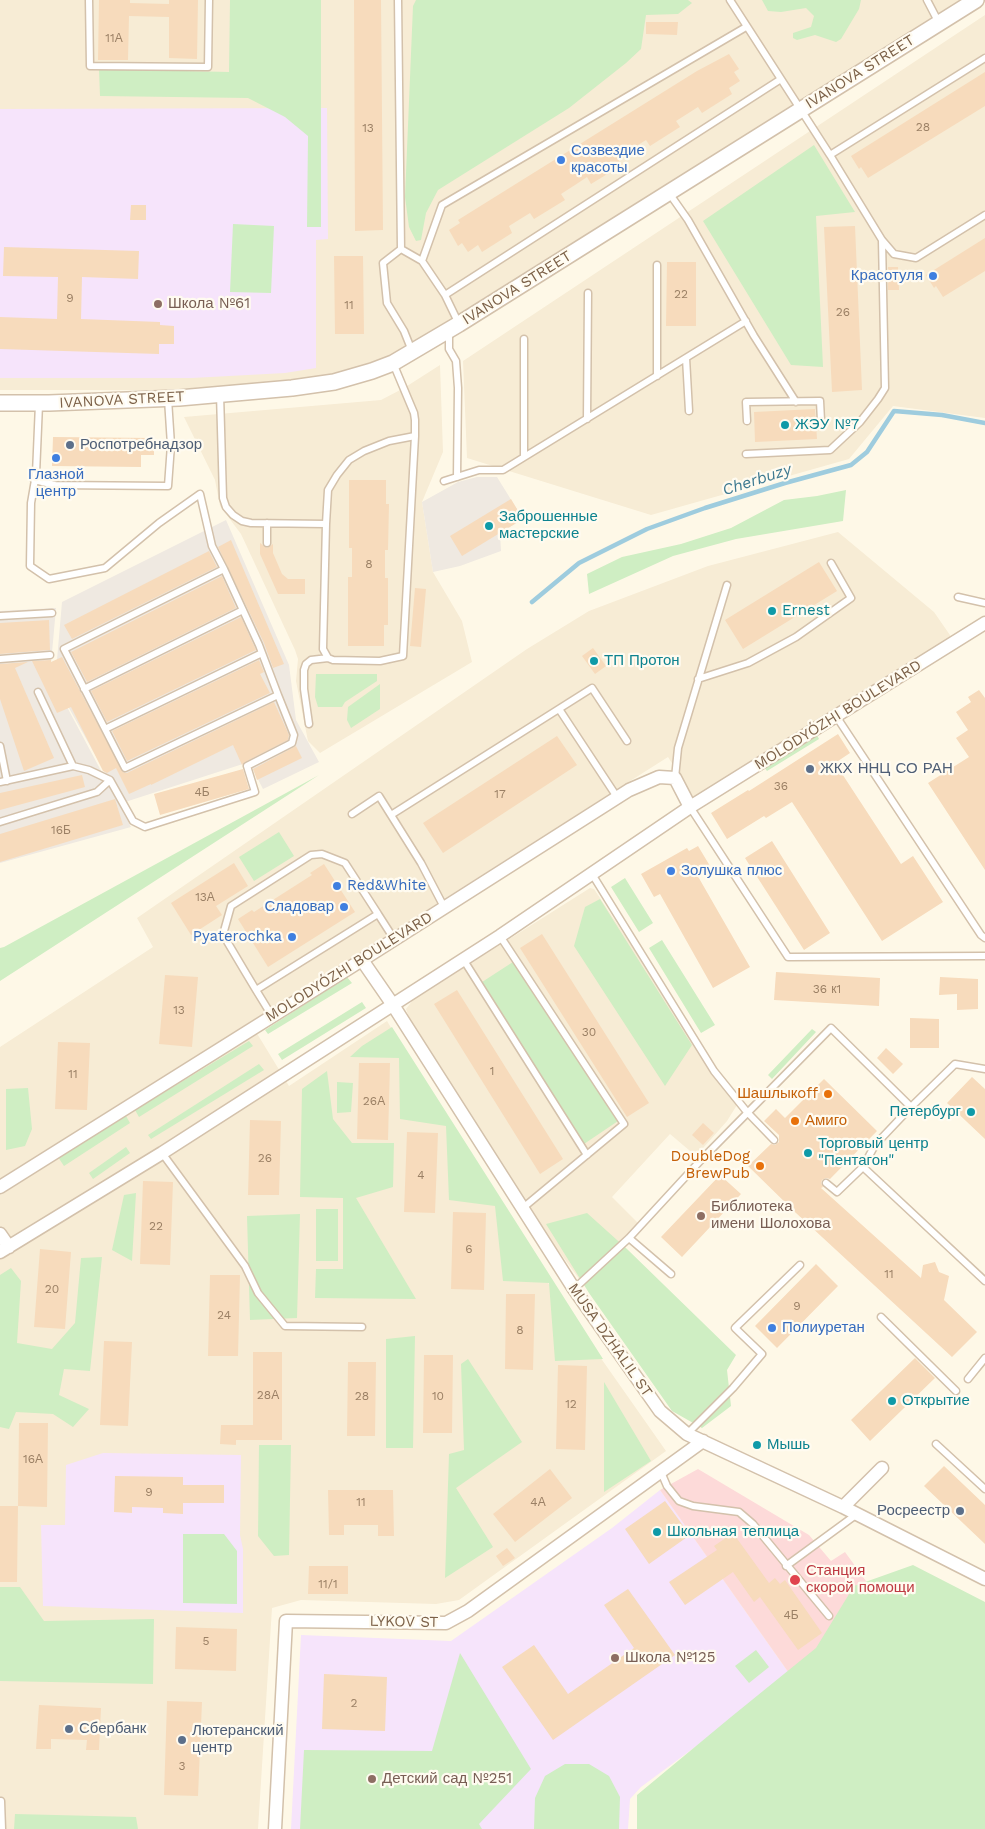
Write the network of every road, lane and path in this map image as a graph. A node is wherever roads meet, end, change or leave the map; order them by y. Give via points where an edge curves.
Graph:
1 (89, 0) edge
2 (209, 0) edge
3 (398, 0) edge
4 (730, 0) edge
5 (927, 0) edge
6 (976, 0) edge
7 (939, 23) junction
8 (746, 27) junction
9 (985, 58) edge
10 (781, 79) junction
11 (800, 110) junction
12 (830, 155) junction
13 (669, 193) junction
14 (985, 215) edge
15 (882, 240) junction
16 (401, 249) junction
17 (422, 261) junction
18 (656, 265) dead end
19 (588, 293) dead end
20 (445, 296) junction
21 (746, 321) junction
22 (454, 327) junction
23 (524, 339) dead end
24 (412, 351) junction
25 (686, 358) junction
26 (393, 363) junction
27 (657, 376) junction
28 (220, 394) junction
29 (168, 398) junction
30 (796, 402) junction
31 (0, 403) edge
32 (40, 403) junction
33 (689, 411) dead end
34 (587, 419) junction
35 (747, 421) dead end
36 (821, 421) dead end
37 (415, 436) junction
38 (746, 454) dead end
39 (524, 457) junction
40 (457, 477) junction
41 (34, 480) junction
42 (444, 482) dead end
43 (267, 523) junction
44 (326, 524) junction
45 (266, 543) dead end
46 (831, 563) dead end
47 (224, 569) junction
48 (727, 584) dead end
49 (958, 597) dead end
50 (985, 603) edge
51 (243, 610) junction
52 (52, 614) dead end
53 (0, 616) edge
54 (985, 623) edge
55 (262, 653) junction
56 (50, 655) dead end
57 (328, 658) junction
58 (0, 659) edge
59 (698, 680) junction
60 (84, 688) junction
61 (38, 692) dead end
62 (278, 695) junction
63 (559, 709) junction
64 (836, 716) junction
65 (309, 724) dead end
66 (105, 729) junction
67 (627, 741) dead end
68 (0, 746) edge
69 (73, 766) junction
70 (675, 778) junction
71 (110, 780) junction
72 (3, 781) edge
73 (617, 797) junction
74 (690, 807) junction
75 (352, 814) dead end
76 (391, 815) junction
77 (0, 822) edge
78 (592, 874) junction
79 (444, 907) junction
80 (378, 914) junction
81 (222, 915) dead end
82 (226, 923) junction
83 (500, 936) junction
84 (985, 938) edge
85 (394, 939) junction
86 (985, 956) edge
87 (463, 959) junction
88 (362, 960) junction
89 (256, 990) junction
90 (393, 1005) junction
91 (272, 1016) junction
92 (985, 1069) edge
93 (911, 1107) junction
94 (747, 1112) junction
95 (774, 1140) dead end
96 (162, 1153) junction
97 (587, 1156) junction
98 (863, 1167) junction
99 (826, 1183) dead end
100 (0, 1187) edge
101 (524, 1207) junction
102 (0, 1234) edge
103 (629, 1238) junction
104 (4, 1250) edge
105 (800, 1265) dead end
106 (671, 1274) dead end
107 (985, 1280) edge
108 (574, 1289) junction
109 (881, 1317) dead end
110 (362, 1327) dead end
111 (985, 1358) edge
112 (968, 1379) dead end
113 (956, 1391) dead end
114 (687, 1434) junction
115 (703, 1441) junction
116 (936, 1444) dead end
117 (882, 1468) dead end
118 (660, 1472) junction
119 (985, 1489) edge
120 (843, 1507) junction
121 (857, 1514) junction
122 (786, 1566) junction
123 (985, 1579) edge
124 (828, 1616) dead end
125 (1, 1801) dead end
126 (2, 1829) edge
127 (275, 1829) edge

1 - 2 lane via 90,66 198,67 208,67
3 - 16 lane
4 - 8 lane
5 - 7 lane
6 - 7 street, IVANOVA STREET
7 - 11 street, IVANOVA STREET
8 - 10 lane
8 - 17 lane via 442,205
9 - 12 lane
10 - 11 lane
10 - 20 lane
11 - 12 lane
11 - 13 street, IVANOVA STREET
12 - 15 lane
13 - 21 lane
13 - 22 street, IVANOVA STREET
14 - 15 lane via 916,258 894,254
15 - 38 lane via 885,388 878,400 830,450
16 - 17 lane
16 - 24 lane via 383,263 387,303
17 - 20 lane
18 - 27 lane
19 - 34 lane
20 - 22 lane
21 - 25 lane
21 - 30 lane
22 - 24 street, IVANOVA STREET
22 - 40 lane via 449,349 456,361 458,388
23 - 39 lane
24 - 26 street, IVANOVA STREET
25 - 27 lane
25 - 33 lane
26 - 28 street, IVANOVA STREET via 334,382
26 - 37 lane via 414,414
27 - 34 lane
28 - 29 street, IVANOVA STREET
28 - 43 lane via 223,498 226,507 242,521
29 - 32 street, IVANOVA STREET
29 - 41 lane via 171,445 168,486 54,485
30 - 35 lane via 746,402
30 - 36 lane via 820,401
31 - 32 street, IVANOVA STREET
32 - 41 lane
34 - 39 lane
37 - 44 lane via 364,451 349,460 328,490
37 - 57 lane via 403,656 380,661
39 - 40 lane via 503,470 479,470
40 - 42 lane
41 - 47 lane via 30,566 49,579 105,568 200,494 212,546
43 - 44 lane
43 - 45 lane
44 - 57 lane via 323,649
46 - 59 lane via 851,598 796,637 748,662
47 - 51 lane
47 - 60 lane via 64,649
48 - 59 lane
49 - 50 lane
51 - 55 lane
51 - 60 lane
52 - 53 lane
54 - 64 street, MOLODYÓZHI BOULEVARD
55 - 62 lane
55 - 66 lane
56 - 58 lane
57 - 65 lane via 311,660 304,670
59 - 70 lane via 678,748
60 - 66 lane
61 - 69 lane
62 - 66 lane via 125,768
62 - 71 lane via 294,735 292,743 247,766 255,792 145,827 133,820
63 - 67 lane via 592,688
63 - 73 lane
63 - 76 lane
64 - 74 street, MOLODYÓZHI BOULEVARD
64 - 84 lane
68 - 72 lane
69 - 71 lane
69 - 72 lane
70 - 73 street, MOLODYÓZHI BOULEVARD via 659,777
70 - 74 street
71 - 77 lane via 97,792
73 - 79 street, MOLODYÓZHI BOULEVARD
74 - 78 street, MOLODYÓZHI BOULEVARD
74 - 86 lane via 788,958
75 - 76 lane via 379,796
76 - 79 lane
78 - 83 street, MOLODYÓZHI BOULEVARD
78 - 94 lane via 714,1071
79 - 85 street, MOLODYÓZHI BOULEVARD
80 - 82 lane via 348,865 322,854 311,855 242,894 231,906
80 - 85 lane
80 - 89 lane
81 - 82 lane
82 - 89 lane via 225,938
83 - 87 street, MOLODYÓZHI BOULEVARD
83 - 97 lane via 624,1124
85 - 88 street, MOLODYÓZHI BOULEVARD
87 - 90 street, MOLODYÓZHI BOULEVARD
87 - 97 lane
88 - 90 street, MUSA DZHALIL ST
88 - 91 street, MOLODYÓZHI BOULEVARD
89 - 91 lane
90 - 96 street, MOLODYÓZHI BOULEVARD
90 - 101 street, MUSA DZHALIL ST
91 - 100 street, MOLODYÓZHI BOULEVARD
92 - 93 lane via 955,1064
93 - 94 lane via 831,1028
93 - 98 lane via 875,1145
94 - 95 lane
94 - 103 lane
96 - 104 street, MOLODYÓZHI BOULEVARD
96 - 110 lane via 245,1266 258,1293 285,1326
97 - 101 lane
98 - 99 lane via 837,1192
98 - 107 lane
101 - 108 street, MUSA DZHALIL ST
102 - 104 street
103 - 106 lane
103 - 108 lane
105 - 114 lane via 735,1328 762,1354
108 - 114 street, MUSA DZHALIL ST via 660,1411
109 - 113 lane
111 - 112 lane
114 - 115 street, MUSA DZHALIL ST
115 - 118 street, LYKOV ST
115 - 120 street, MUSA DZHALIL ST
116 - 119 lane
117 - 120 street
118 - 122 lane via 679,1501 692,1506 739,1512
118 - 127 street, LYKOV ST via 468,1611 446,1623 286,1621
120 - 121 street, MUSA DZHALIL ST
121 - 122 lane
121 - 123 street, MUSA DZHALIL ST
122 - 124 lane
125 - 126 lane

